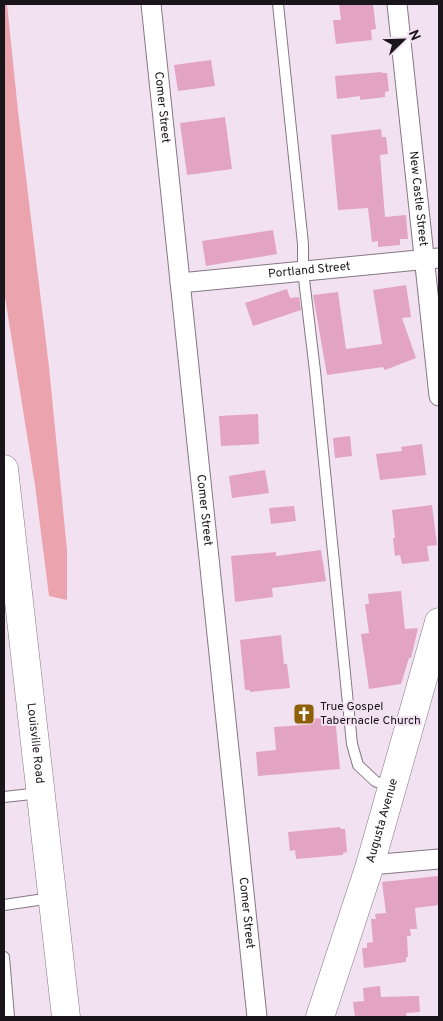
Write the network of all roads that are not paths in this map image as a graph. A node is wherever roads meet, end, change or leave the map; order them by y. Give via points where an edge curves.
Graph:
1 (151, 4) edge
2 (278, 4) edge
3 (397, 4) edge
4 (432, 259) edge
5 (303, 271) junction
6 (180, 284) junction
7 (439, 396) edge
8 (4, 469) edge
9 (438, 632) edge
10 (392, 789) junction
11 (41, 793) junction
12 (4, 797) edge
13 (439, 859) edge
14 (370, 866) junction
15 (52, 898) junction
16 (4, 905) edge
17 (4, 957) edge
18 (9, 1017) edge
19 (66, 1017) edge
20 (258, 1017) edge
21 (320, 1017) edge

1 - 6 street, Comer Street
2 - 5 lane via 303,244
3 - 4 street, New Castle Street
4 - 5 street, Portland Street
4 - 7 street, New Castle Street
5 - 6 street, Portland Street
5 - 10 lane via 352,744 358,765 376,781
6 - 20 street, Comer Street
8 - 11 main road, Louisville Road
9 - 10 main road, Augusta Avenue
10 - 14 main road, Augusta Avenue
11 - 12 lane
11 - 15 main road, Louisville Road
13 - 14 street
14 - 21 main road, Augusta Avenue
15 - 16 lane
15 - 19 main road, Louisville Road
17 - 18 lane

